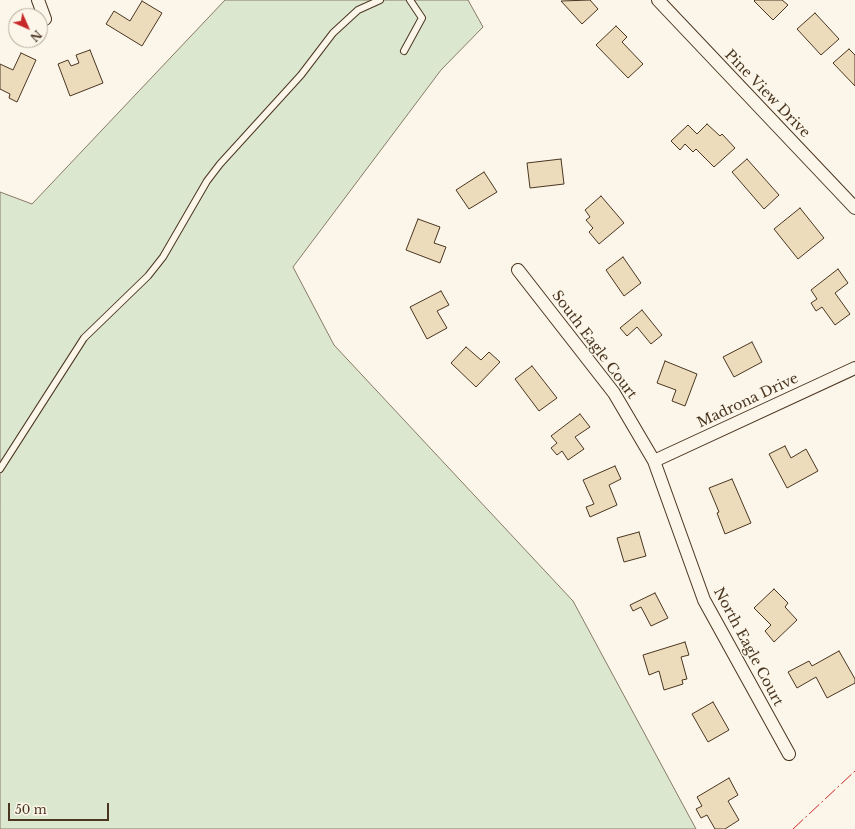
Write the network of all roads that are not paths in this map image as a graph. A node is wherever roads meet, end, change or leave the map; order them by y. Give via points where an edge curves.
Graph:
1 (380, 0) edge
2 (410, 0) edge
3 (658, 0) edge
4 (404, 51) dead end
5 (855, 208) edge
6 (518, 270) dead end
7 (855, 368) edge
8 (654, 462) junction
9 (0, 469) edge
10 (789, 754) dead end

1 - 9 lane via 358,10 333,33 301,75 220,164 207,181 163,257 148,276 84,338
2 - 4 lane via 422,18
3 - 5 street, Pine View Drive
6 - 8 street, South Eagle Court via 614,393
7 - 8 street, Madrona Drive
8 - 10 street, North Eagle Court via 704,600

